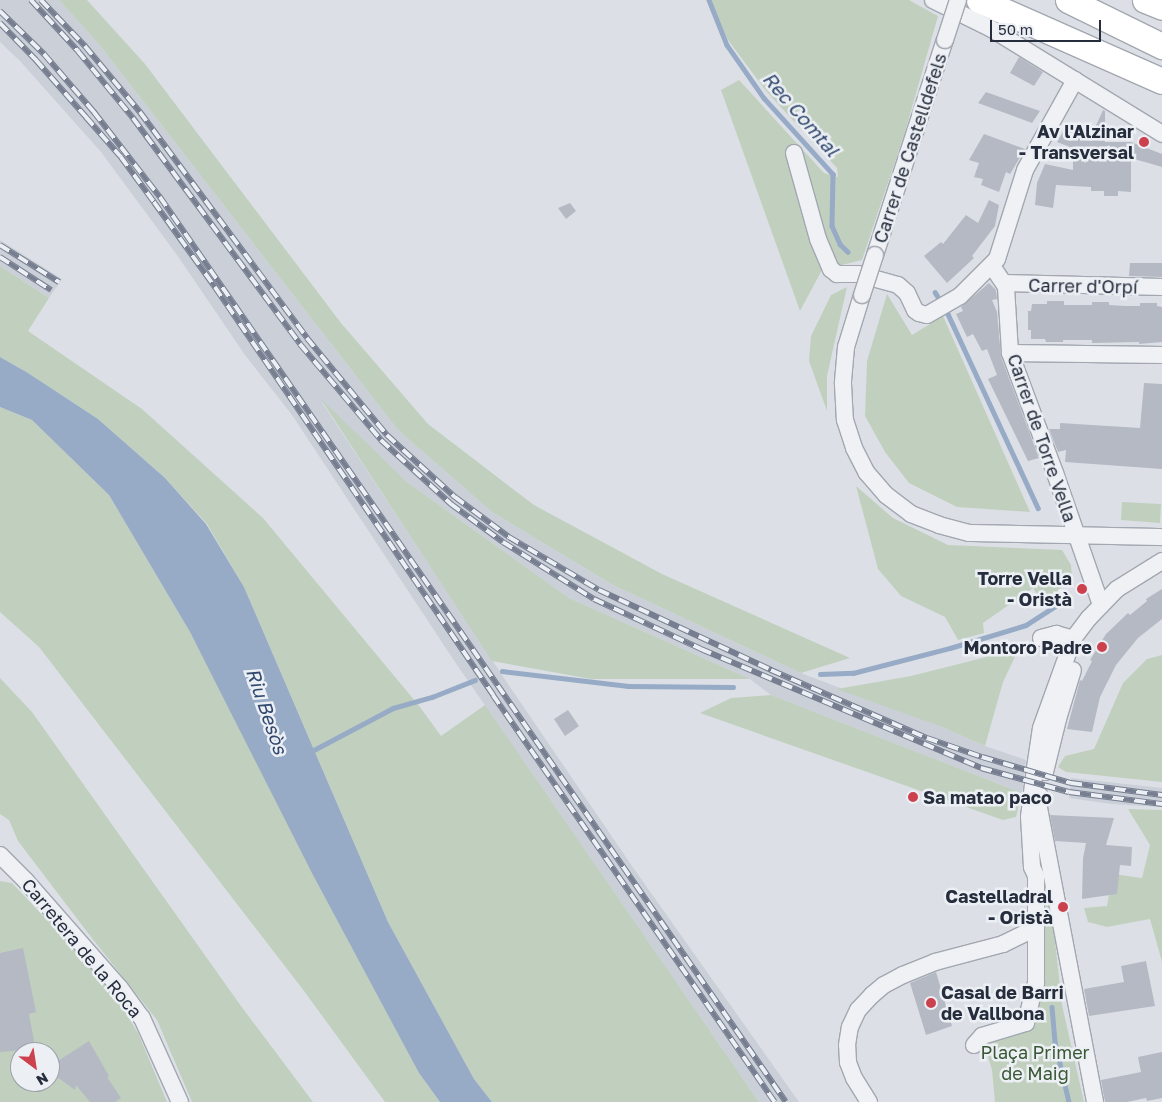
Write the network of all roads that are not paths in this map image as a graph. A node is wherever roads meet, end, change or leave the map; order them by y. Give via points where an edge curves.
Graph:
1 (933, 0) edge
2 (958, 0) edge
3 (979, 0) edge
4 (1068, 0) edge
5 (1145, 0) edge
6 (1162, 8) edge
7 (1162, 46) edge
8 (1075, 80) junction
9 (1162, 82) edge
10 (1162, 134) edge
11 (794, 153) dead end
12 (992, 266) junction
13 (1004, 283) junction
14 (1162, 287) edge
15 (1010, 353) junction
16 (1162, 354) edge
17 (1075, 535) junction
18 (1162, 537) edge
19 (1162, 561) edge
20 (1101, 605) junction
21 (1041, 638) dead end
22 (1073, 639) junction
23 (1048, 854) junction
24 (0, 855) edge
25 (1036, 876) junction
26 (1036, 928) junction
27 (974, 1045) dead end
28 (180, 1102) edge
29 (869, 1102) edge
30 (1095, 1102) edge

1 - 8 street via 990,28
2 - 17 street, Carrer de Castelldefels, bridge via 846,347 845,420 866,473 886,495 911,514 969,533
3 - 9 highway
4 - 7 highway
5 - 6 highway
8 - 10 street
8 - 12 street via 1025,170 1000,253
11 - 12 street via 818,239 834,272 858,274 898,285 907,293 919,314 927,314 970,287
12 - 13 street
13 - 14 street, Carrer d'Orpí
13 - 15 street, Carrer de Torre Vella
15 - 16 street
15 - 17 street, Carrer de Torre Vella
17 - 18 street, Carrer de Castelldefels
17 - 20 street, Carrer de Torre Vella
19 - 20 street via 1117,589
20 - 22 street
21 - 22 street via 1056,634
22 - 23 street via 1075,664 1048,757 1039,808
22 - 25 street via 1041,728 1029,817 1032,867
23 - 25 street
23 - 30 street
24 - 28 street, Carretera de la Roca via 120,988 142,1018
25 - 26 street
26 - 27 street via 1036,983 1026,1023 982,1036
26 - 29 street via 1002,944 935,962 884,985 858,1010 850,1027 848,1062

